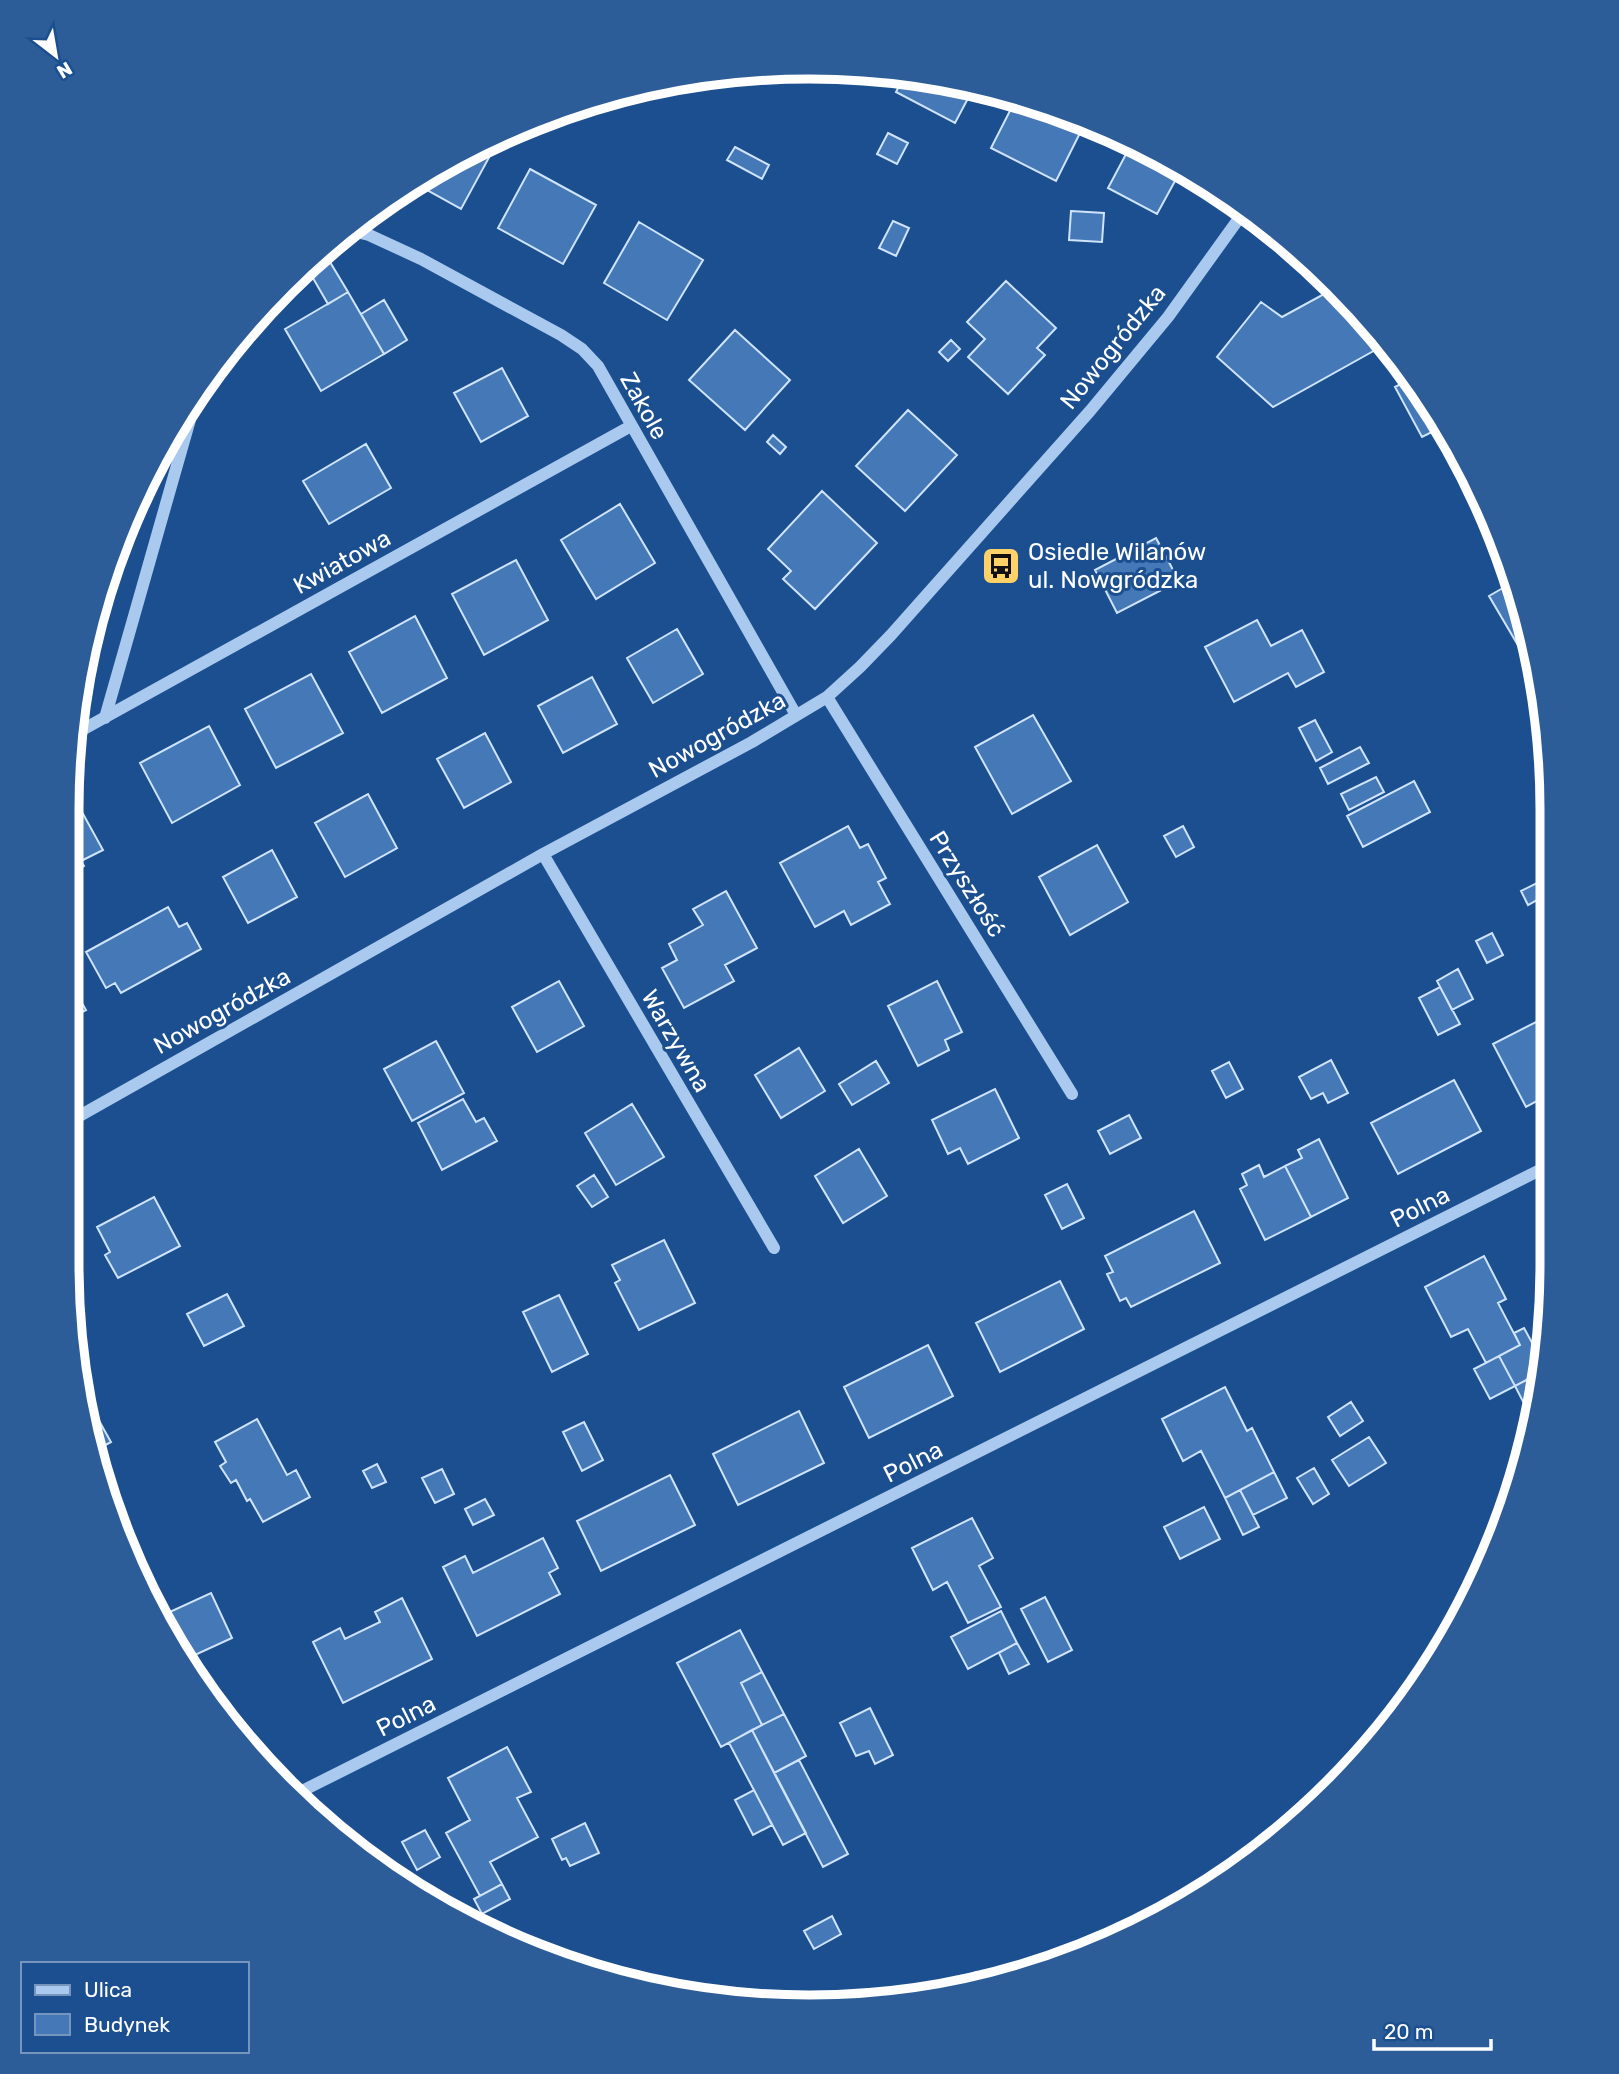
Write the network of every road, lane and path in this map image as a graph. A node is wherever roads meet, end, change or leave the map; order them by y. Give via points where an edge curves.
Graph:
1 (1239, 219) edge
2 (362, 233) edge
3 (188, 426) edge
4 (631, 426) junction
5 (827, 696) junction
6 (796, 715) junction
7 (105, 718) junction
8 (83, 729) edge
9 (542, 854) junction
10 (1072, 1094) dead end
11 (79, 1116) edge
12 (1540, 1170) edge
13 (774, 1248) dead end
14 (303, 1790) edge

1 - 5 street, Nowogródzka via 1168,317 1090,411 891,635
2 - 4 street, Zakole via 421,259 582,349 598,366
3 - 7 street
4 - 6 street, Zakole
4 - 7 street, Kwiatowa
5 - 6 street, Nowogródzka
5 - 10 street, Przyszłość
6 - 9 street, Nowogródzka
7 - 8 street, Kwiatowa
9 - 11 street, Nowogródzka
9 - 13 street, Warzywna
12 - 14 street, Polna

